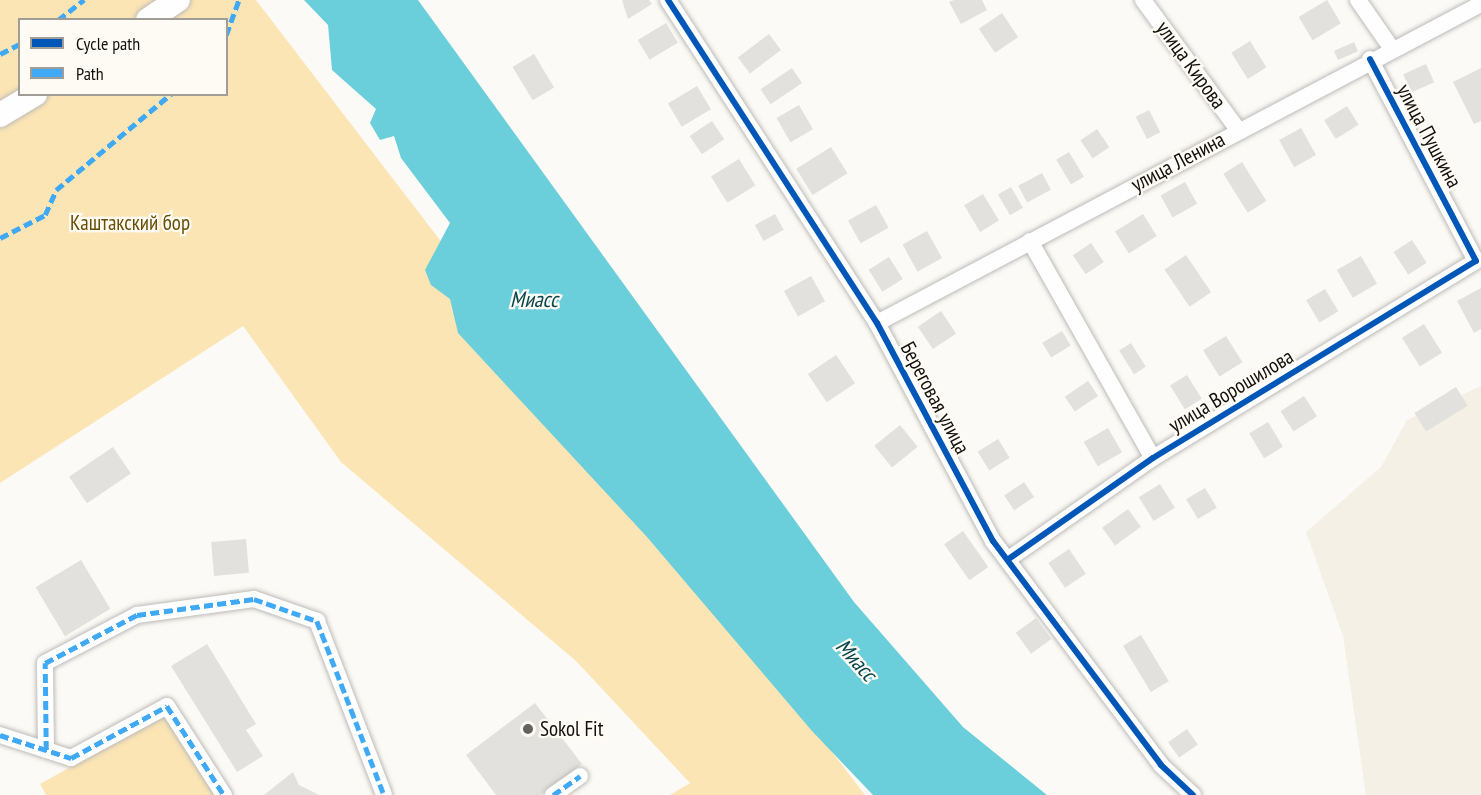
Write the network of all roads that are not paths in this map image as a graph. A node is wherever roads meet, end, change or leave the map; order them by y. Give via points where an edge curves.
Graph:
1 (668, 0) edge
2 (1143, 0) edge
3 (1358, 0) edge
4 (176, 1) edge
5 (1481, 4) edge
6 (151, 18) edge
7 (1392, 49) junction
8 (1370, 59) junction
9 (32, 96) edge
10 (0, 115) edge
11 (1238, 130) junction
12 (1030, 241) junction
13 (1476, 261) joint
14 (877, 323) junction
15 (1153, 458) junction
16 (1010, 558) junction
17 (0, 735) edge
18 (46, 750) junction
19 (580, 776) dead end
20 (224, 795) edge
21 (384, 795) edge
22 (553, 795) edge
23 (1193, 795) edge

1 - 14 street, Береговая улица
2 - 11 street, улица Кирова
3 - 7 street
4 - 6 main road
5 - 7 street, улица Ленина
7 - 8 street, улица Ленина
8 - 11 street, улица Ленина
8 - 13 street, улица Пушкина
9 - 10 main road
11 - 12 street, улица Ленина
12 - 14 street, улица Ленина
12 - 15 street
13 - 15 street, улица Ворошилова
14 - 16 street, Береговая улица via 993,541
15 - 16 street, улица Ворошилова
16 - 23 street, Береговая улица via 1161,765
17 - 18 street
18 - 20 street via 70,758 167,706
18 - 21 street via 45,663 137,615 254,599 317,621
19 - 22 street

